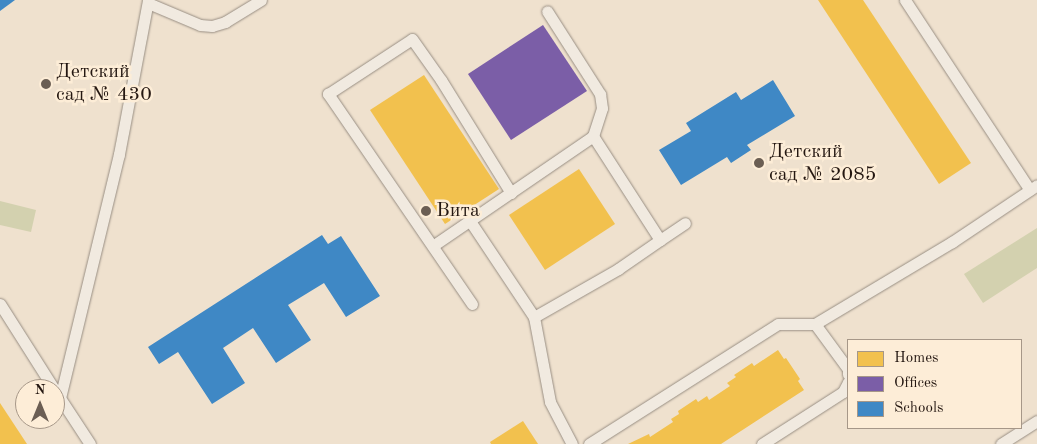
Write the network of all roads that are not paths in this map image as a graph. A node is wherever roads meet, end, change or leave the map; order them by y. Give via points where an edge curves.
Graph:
1 (261, 0) edge
2 (905, 0) edge
3 (148, 2) edge
4 (547, 11) dead end
5 (593, 136) junction
6 (1034, 188) edge
7 (511, 193) junction
8 (470, 221) junction
9 (685, 223) dead end
10 (660, 240) junction
11 (434, 245) junction
12 (0, 304) edge
13 (472, 304) dead end
14 (534, 317) junction
15 (814, 324) junction
16 (847, 368) edge
17 (48, 379) edge
18 (59, 379) edge
19 (847, 384) edge
20 (65, 406) edge
21 (1037, 421) edge
22 (90, 444) edge
23 (572, 444) edge
24 (589, 444) edge
25 (762, 444) edge
26 (1001, 444) edge

1 - 3 lane via 225,22 212,26 200,25
2 - 6 lane
3 - 18 lane via 119,154
4 - 5 lane via 600,94 602,108
5 - 7 lane
5 - 10 lane
6 - 15 lane via 952,242
7 - 8 lane
7 - 11 lane via 412,39 328,94
8 - 11 lane
8 - 14 lane
9 - 10 lane
10 - 14 lane via 618,269
11 - 13 lane
12 - 17 lane
14 - 23 lane via 550,402
15 - 16 lane
15 - 24 lane via 778,324
19 - 25 lane via 843,392
20 - 22 lane
21 - 26 lane

